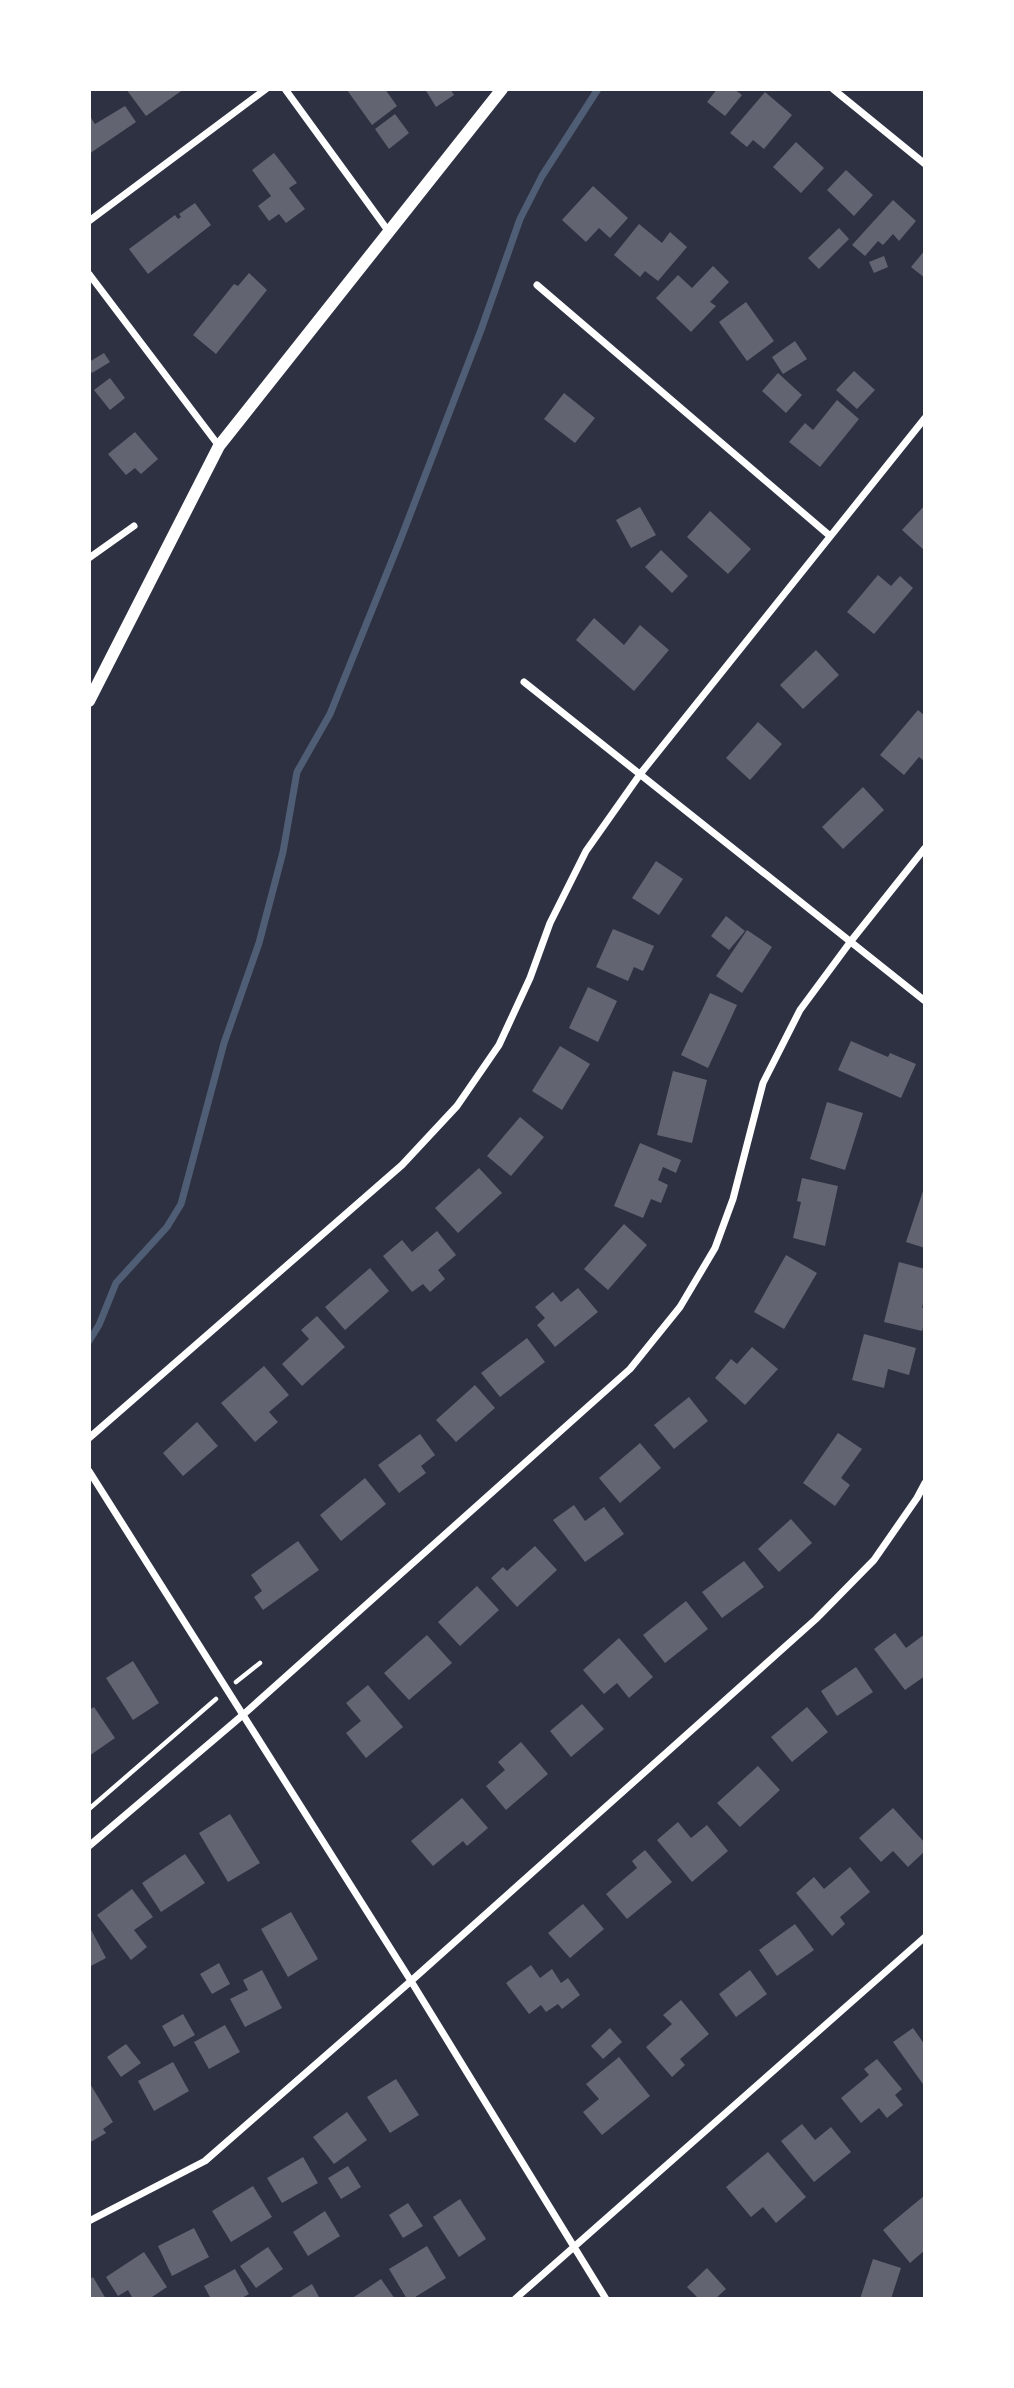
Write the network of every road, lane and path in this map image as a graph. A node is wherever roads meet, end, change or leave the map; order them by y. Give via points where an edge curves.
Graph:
1 (266, 89) edge
2 (285, 89) edge
3 (502, 89) edge
4 (833, 89) edge
5 (925, 164) edge
6 (89, 221) edge
7 (389, 232) junction
8 (89, 274) edge
9 (537, 285) dead end
10 (925, 418) edge
11 (219, 446) junction
12 (134, 526) dead end
13 (830, 536) junction
14 (89, 558) edge
15 (524, 682) dead end
16 (89, 701) edge
17 (640, 773) junction
18 (925, 848) edge
19 (851, 941) junction
20 (925, 1001) edge
21 (89, 1438) edge
22 (89, 1471) edge
23 (925, 1483) edge
24 (260, 1663) dead end
25 (228, 1688) junction
26 (244, 1714) junction
27 (89, 1809) edge
28 (89, 1846) edge
29 (925, 1937) edge
30 (411, 1981) junction
31 (89, 2221) edge
32 (575, 2246) junction
33 (515, 2299) edge
34 (606, 2299) edge

1 - 6 street
2 - 7 street
3 - 7 street
4 - 5 street
7 - 11 street
8 - 11 street
9 - 13 street
10 - 13 street
11 - 16 street
12 - 14 street
13 - 17 street
15 - 17 street
17 - 19 street
17 - 21 street via 586,851 499,1045 457,1106 402,1165
18 - 19 street
19 - 20 street
19 - 26 street via 800,1010 763,1083 733,1199 715,1248 680,1307 630,1369
22 - 25 street
23 - 30 street via 874,1560 816,1619
24 - 25 path
25 - 26 street
25 - 27 path
26 - 28 street
26 - 30 street
29 - 32 street
30 - 31 street via 205,2161
30 - 32 street
32 - 33 street
32 - 34 street

